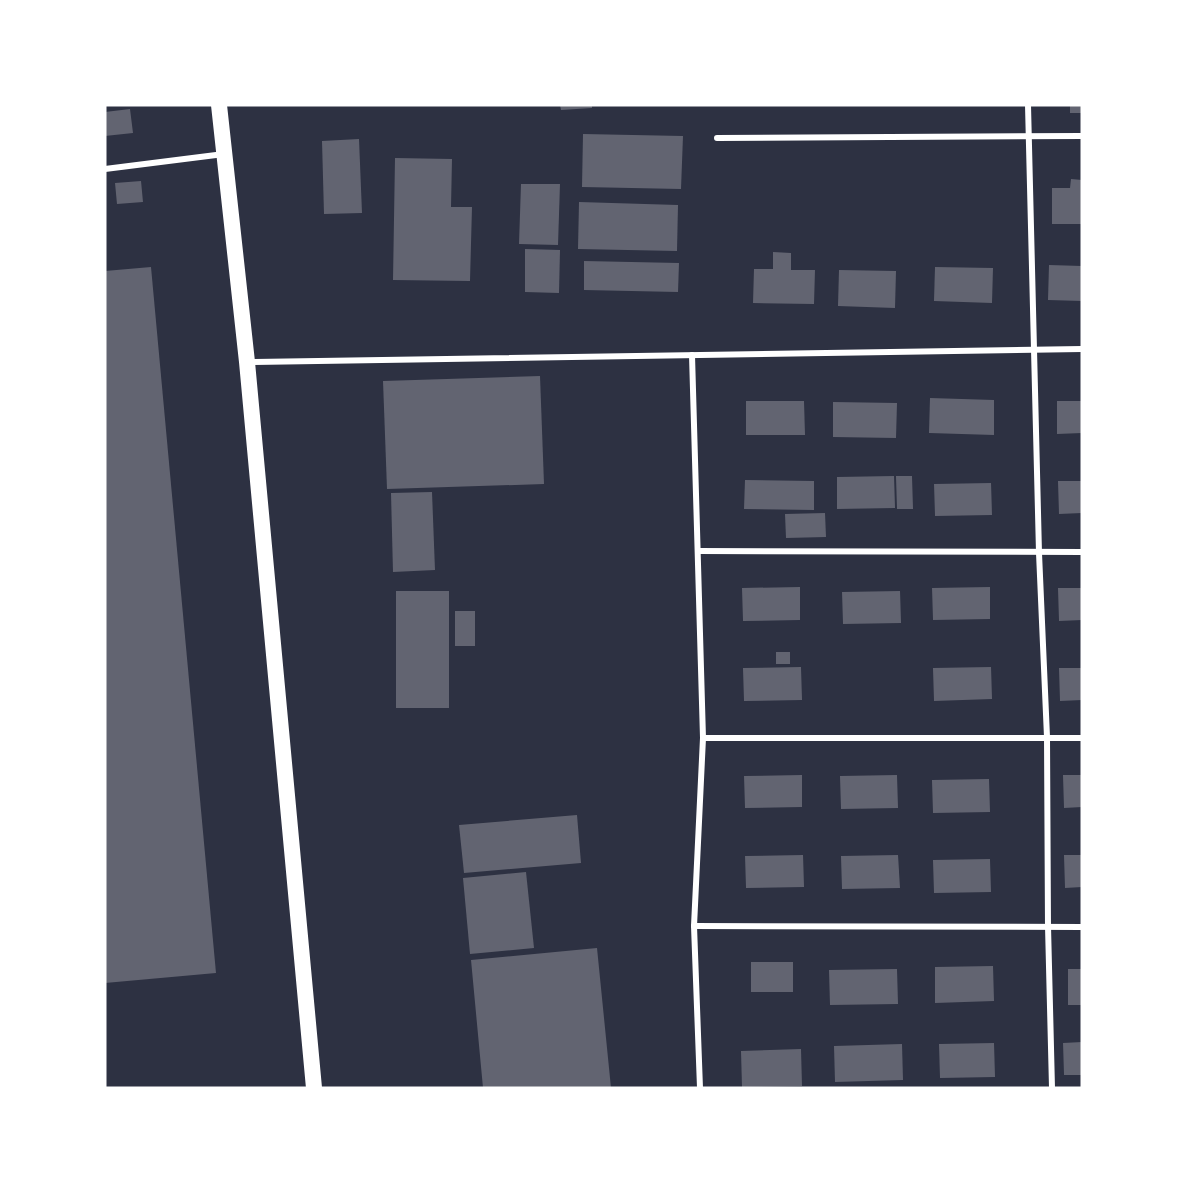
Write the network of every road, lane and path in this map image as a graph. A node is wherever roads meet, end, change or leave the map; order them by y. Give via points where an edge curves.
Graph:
1 (219, 105) edge
2 (1028, 105) edge
3 (1029, 135) junction
4 (1082, 136) edge
5 (717, 138) dead end
6 (224, 154) junction
7 (105, 169) edge
8 (1082, 349) edge
9 (1034, 350) junction
10 (692, 355) junction
11 (247, 362) junction
12 (698, 550) junction
13 (1082, 552) edge
14 (1040, 553) junction
15 (1047, 737) junction
16 (703, 738) junction
17 (1082, 738) edge
18 (694, 926) junction
19 (1048, 926) junction
20 (1082, 927) edge
21 (314, 1088) edge
22 (700, 1088) edge
23 (1052, 1088) edge

1 - 6 highway
2 - 3 street
3 - 4 street
3 - 5 street
3 - 9 street
6 - 7 street
6 - 11 highway
8 - 9 street
9 - 10 street
9 - 14 street
10 - 11 street
10 - 12 street
11 - 21 highway
12 - 14 street
12 - 16 street
13 - 14 street
14 - 15 street
15 - 16 street
15 - 17 street
15 - 19 street
16 - 18 street
18 - 19 street
18 - 22 street
19 - 20 street
19 - 23 street

